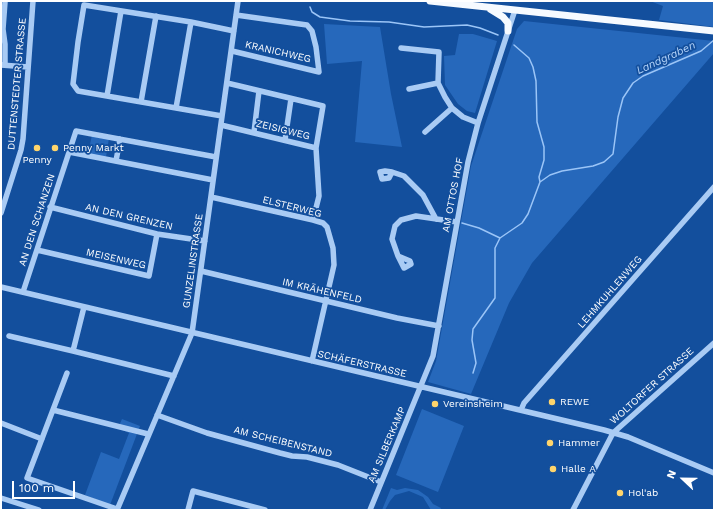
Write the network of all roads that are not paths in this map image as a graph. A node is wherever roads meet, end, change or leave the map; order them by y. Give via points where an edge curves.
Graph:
1 (33, 1) edge
2 (238, 1) edge
3 (430, 1) edge
4 (5, 2) dead end
5 (486, 7) junction
6 (515, 10) junction
7 (121, 11) junction
8 (236, 15) junction
9 (156, 16) junction
10 (191, 22) junction
11 (234, 31) junction
12 (508, 31) junction
13 (714, 31) edge
14 (402, 48) dead end
15 (232, 51) junction
16 (3, 65) edge
17 (28, 67) junction
18 (227, 83) junction
19 (438, 83) junction
20 (409, 89) dead end
21 (260, 91) junction
22 (107, 96) junction
23 (291, 99) junction
24 (141, 102) junction
25 (176, 108) junction
26 (452, 108) junction
27 (222, 116) junction
28 (478, 123) junction
29 (221, 125) junction
30 (254, 132) junction
31 (424, 132) dead end
32 (120, 139) junction
33 (286, 140) junction
34 (316, 148) junction
35 (69, 152) junction
36 (216, 158) junction
37 (116, 161) junction
38 (392, 172) dead end
39 (213, 180) junction
40 (714, 187) edge
41 (211, 197) junction
42 (50, 207) junction
43 (1, 213) edge
44 (436, 219) junction
45 (313, 220) junction
46 (457, 222) junction
47 (157, 234) junction
48 (205, 241) junction
49 (36, 250) junction
50 (398, 256) dead end
51 (201, 271) junction
52 (1, 287) edge
53 (23, 292) junction
54 (326, 301) junction
55 (84, 307) junction
56 (439, 326) junction
57 (192, 333) junction
58 (9, 336) dead end
59 (714, 343) edge
60 (72, 351) junction
61 (312, 361) junction
62 (67, 373) dead end
63 (174, 376) junction
64 (421, 387) junction
65 (53, 410) junction
66 (521, 410) junction
67 (156, 415) junction
68 (1, 423) edge
69 (613, 433) junction
70 (148, 434) junction
71 (42, 439) junction
72 (714, 473) edge
73 (381, 482) junction
74 (1, 498) edge
75 (249, 508) edge
76 (117, 509) edge
77 (39, 510) edge
78 (188, 510) edge
79 (265, 510) edge
80 (370, 510) edge
81 (573, 510) edge

1 - 17 street, DUTTENSTEDTER STRASSE
2 - 8 street, GUNZELINSTRASSE
3 - 5 main road
4 - 16 street
5 - 6 main road
5 - 12 main road via 503,17 508,23
6 - 12 street, AM OTTOS HOF
6 - 13 main road
7 - 9 street
7 - 22 street
7 - 22 street via 84,5 73,84 78,91
8 - 11 street, GUNZELINSTRASSE
8 - 15 street, KRANICHWEG via 307,25 312,31 316,46 319,72
9 - 10 street
9 - 24 street
10 - 11 street
10 - 25 street
11 - 15 street, GUNZELINSTRASSE
12 - 28 street, AM OTTOS HOF
14 - 19 street via 438,52
15 - 18 street, GUNZELINSTRASSE
16 - 17 street
17 - 43 street, DUTTENSTEDTER STRASSE via 21,150
18 - 21 street
18 - 27 street, GUNZELINSTRASSE
19 - 20 street
19 - 26 street
21 - 23 street
21 - 30 street
22 - 24 street
23 - 33 street
23 - 34 street via 323,106
24 - 25 street
25 - 27 street
26 - 28 street via 463,117
26 - 31 street
27 - 29 street, GUNZELINSTRASSE
28 - 46 street, AM OTTOS HOF via 466,169
29 - 30 street, ZEISIGWEG
29 - 36 street, GUNZELINSTRASSE
30 - 33 street, ZEISIGWEG
32 - 35 street, AN DEN SCHANZEN via 76,131
32 - 36 street, AN DEN SCHANZEN
32 - 37 street
33 - 34 street, ZEISIGWEG
34 - 45 street, ZEISIGWEG via 319,190
35 - 37 street
35 - 42 street, AN DEN SCHANZEN
36 - 39 street, GUNZELINSTRASSE
37 - 39 street
38 - 44 street via 404,176 412,183 423,195
39 - 41 street, GUNZELINSTRASSE
40 - 66 street, LEHMKUHLENWEG via 524,403
41 - 45 street, ELSTERWEG
41 - 48 street, GUNZELINSTRASSE
42 - 47 street, AN DEN GRENZEN
42 - 49 street, AN DEN SCHANZEN
44 - 46 street
44 - 50 street via 416,216 401,220 392,233
45 - 54 street, ELSTERWEG via 327,227 333,248 334,265
46 - 56 street, AM OTTOS HOF
47 - 48 street, AN DEN GRENZEN
47 - 49 street, MEISENWEG via 149,276
48 - 51 street, GUNZELINSTRASSE
49 - 53 street, AN DEN SCHANZEN
51 - 54 street, IM KRÄHENFELD
51 - 57 street, GUNZELINSTRASSE
52 - 53 street, SCHÄFERSTRASSE
53 - 55 street, SCHÄFERSTRASSE
54 - 56 street, IM KRÄHENFELD
54 - 61 street, ELSTERWEG
55 - 57 street, SCHÄFERSTRASSE
55 - 60 street
56 - 64 street, AM OTTOS HOF
57 - 61 street, SCHÄFERSTRASSE
57 - 63 street, GUNZELINSTRASSE
58 - 60 street
59 - 69 street, WOLTORFER STRASSE
60 - 63 street
61 - 64 street, SCHÄFERSTRASSE
62 - 65 street
63 - 67 street, GUNZELINSTRASSE
64 - 66 street, SCHÄFERSTRASSE
64 - 73 street, AM SILBERKAMP
65 - 70 street
65 - 71 street
66 - 69 street, SCHÄFERSTRASSE
67 - 70 street, GUNZELINSTRASSE
67 - 73 street, AM SCHEIBENSTAND via 207,433 272,451 338,465
68 - 71 street
69 - 72 street, SCHÄFERSTRASSE
69 - 81 street, WOLTORFER STRASSE
70 - 76 street, GUNZELINSTRASSE
71 - 76 street via 27,478
73 - 80 street, AM SILBERKAMP
74 - 77 street
75 - 78 street via 193,491
75 - 79 street

